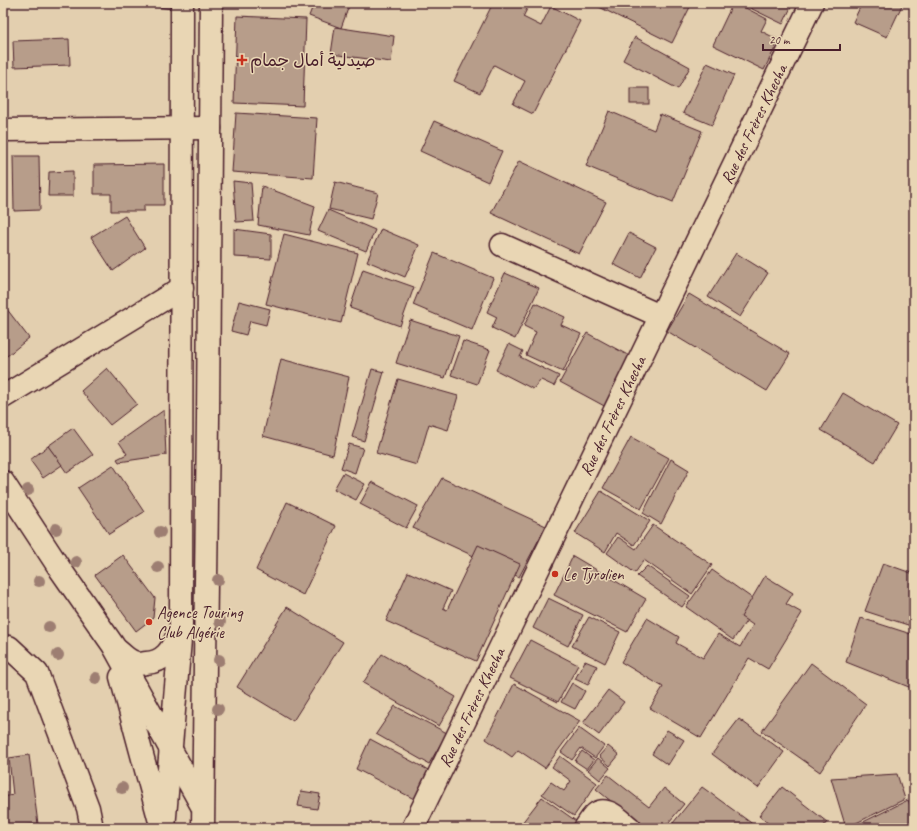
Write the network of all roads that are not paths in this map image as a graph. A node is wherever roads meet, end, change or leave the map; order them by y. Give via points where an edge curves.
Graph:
1 (182, 3) edge
2 (211, 3) edge
3 (812, 3) edge
4 (210, 128) junction
5 (182, 129) junction
6 (3, 130) edge
7 (502, 245) dead end
8 (182, 288) junction
9 (660, 316) junction
10 (3, 397) edge
11 (3, 482) edge
12 (181, 628) junction
13 (113, 645) junction
14 (3, 646) edge
15 (170, 749) junction
16 (203, 807) junction
17 (92, 828) edge
18 (163, 828) edge
19 (203, 828) edge
20 (413, 828) edge
21 (585, 828) edge
22 (630, 828) edge

1 - 5 main road
2 - 4 main road
3 - 9 main road, Rue des Frères Khecha
4 - 5 main road
4 - 16 main road
5 - 6 main road
5 - 8 main road
7 - 9 main road
8 - 10 main road
8 - 12 main road
9 - 20 main road, Rue des Frères Khecha
11 - 13 main road
12 - 13 main road via 169,653 152,663 134,662
12 - 15 main road
13 - 15 main road
13 - 18 main road
14 - 17 main road via 9,647 37,673 88,808
15 - 16 main road
15 - 18 main road
16 - 19 main road
21 - 22 main road via 596,813 601,811 608,812

